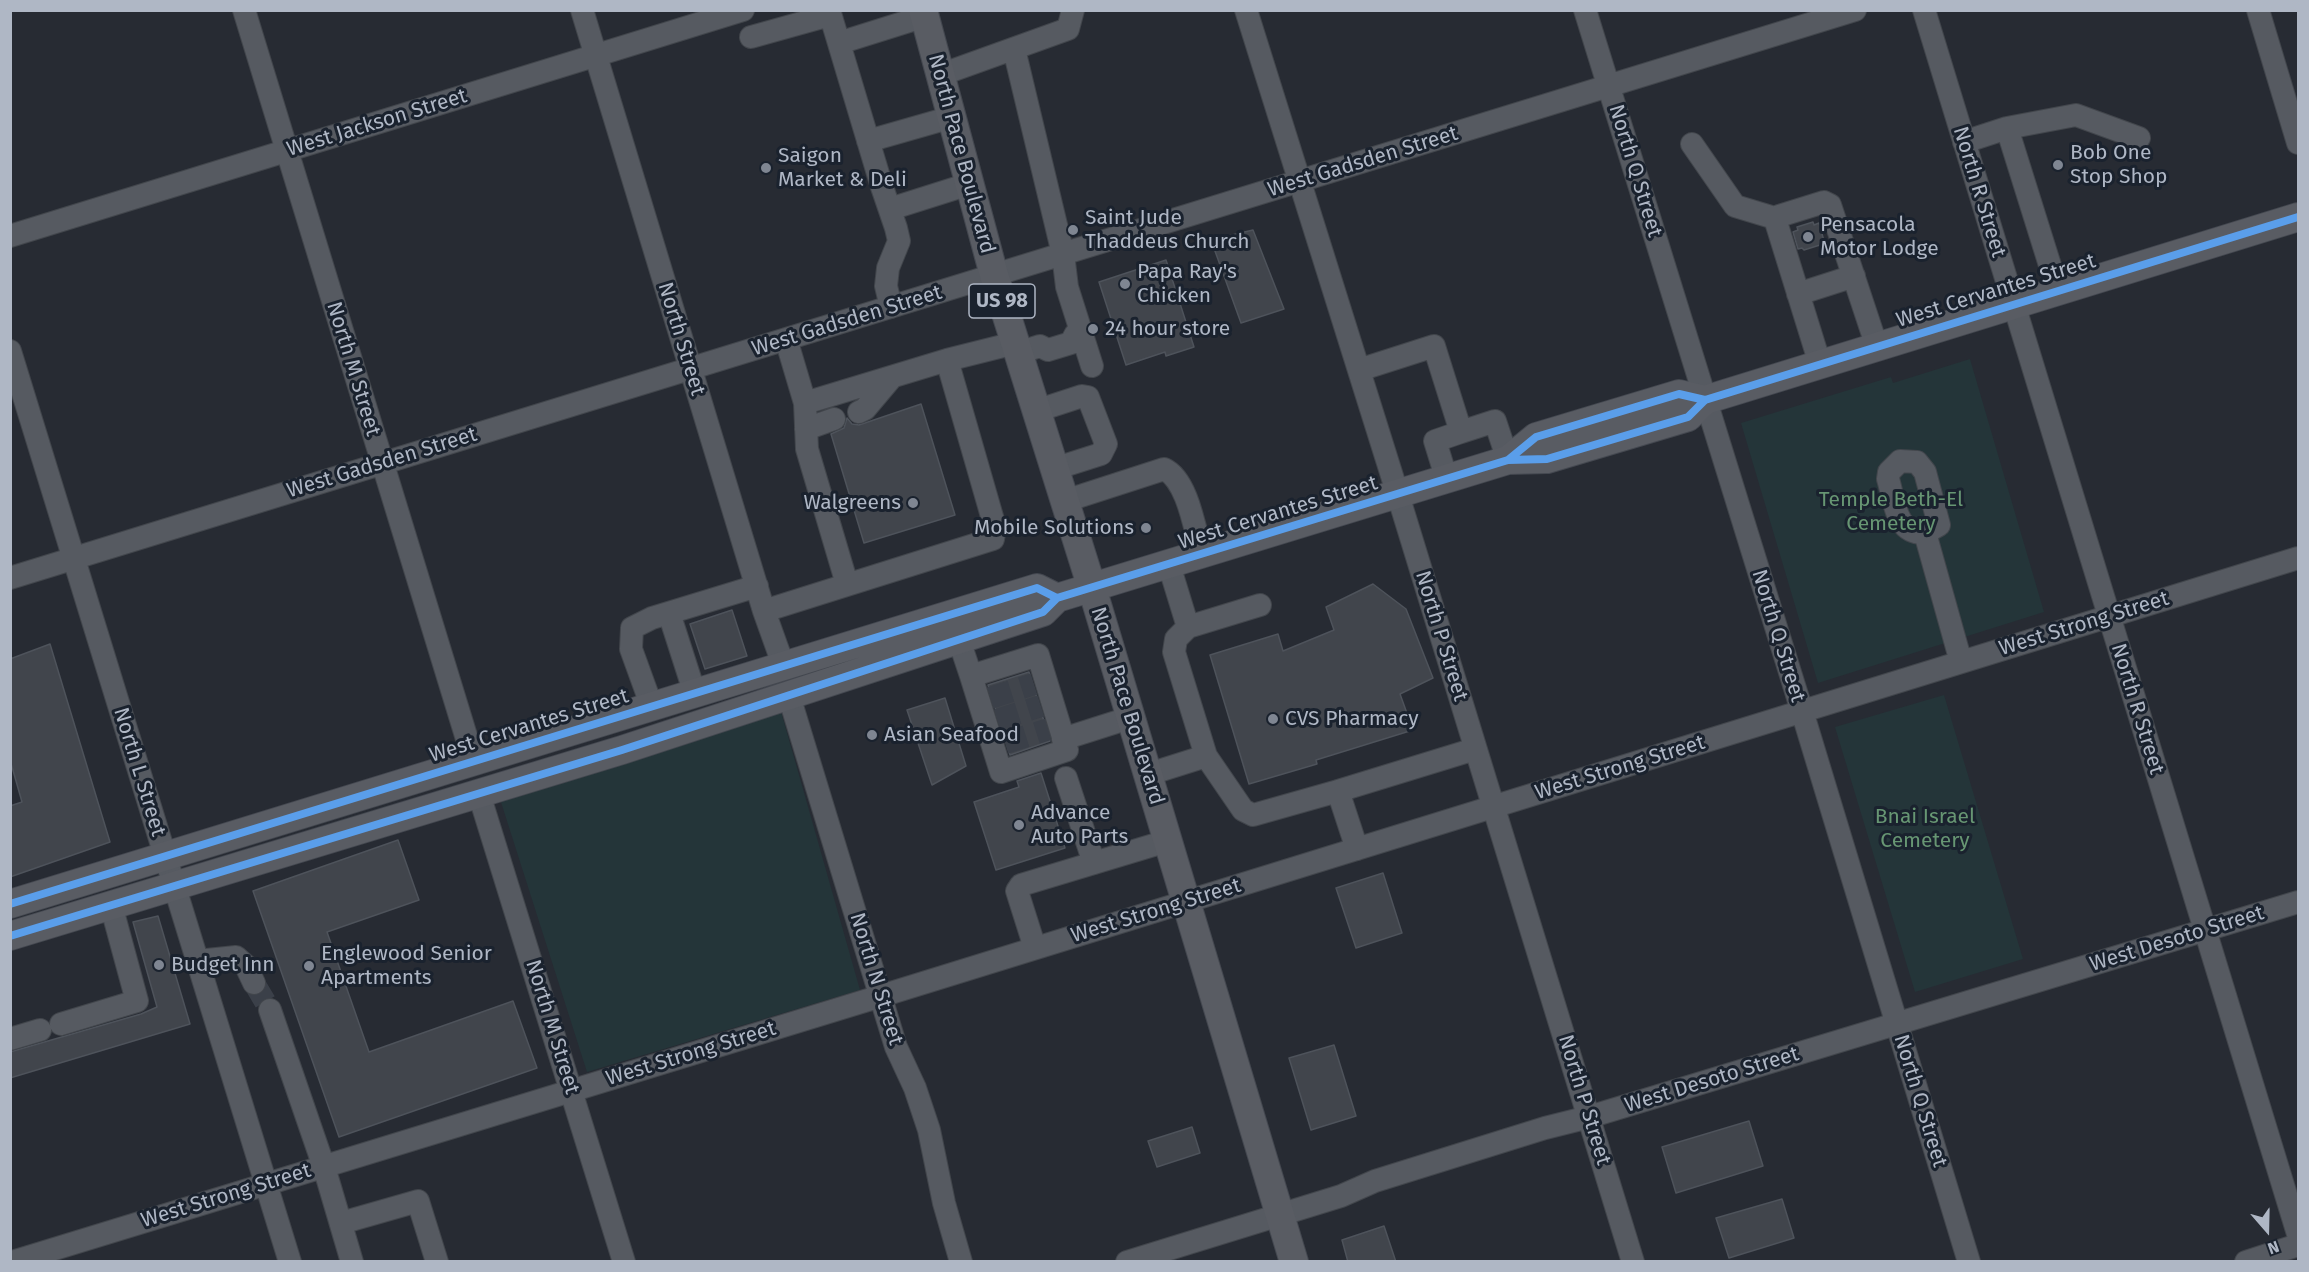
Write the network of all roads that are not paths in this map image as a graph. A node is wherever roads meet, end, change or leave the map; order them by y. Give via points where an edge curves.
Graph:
1 (244, 10) edge
2 (582, 10) edge
3 (743, 10) edge
4 (1073, 10) edge
5 (1246, 10) edge
6 (1585, 10) edge
7 (1855, 10) edge
8 (1924, 10) edge
9 (2258, 10) edge
10 (830, 13) edge
11 (924, 14) edge
12 (751, 37) dead end
13 (839, 42) junction
14 (1014, 49) junction
15 (595, 56) junction
16 (940, 75) junction
17 (1609, 87) junction
18 (951, 117) junction
19 (2007, 128) junction
20 (2139, 138) dead end
21 (868, 141) junction
22 (1964, 142) junction
23 (2298, 142) edge
24 (1692, 144) dead end
25 (287, 151) junction
26 (1301, 181) junction
27 (969, 184) junction
28 (890, 209) junction
29 (2298, 217) edge
30 (1778, 219) junction
31 (10, 236) edge
32 (1063, 254) junction
33 (994, 275) junction
34 (1854, 276) junction
35 (2058, 291) junction
36 (1798, 294) junction
37 (2013, 304) junction
38 (891, 307) junction
39 (1078, 334) junction
40 (786, 339) junction
41 (1024, 347) junction
42 (1877, 347) junction
43 (10, 351) edge
44 (947, 360) junction
45 (1821, 364) junction
46 (1092, 366) dead end
47 (690, 369) junction
48 (1359, 370) junction
49 (892, 377) junction
50 (1705, 400) junction
51 (805, 403) junction
52 (1036, 411) junction
53 (859, 412) dead end
54 (834, 420) dead end
55 (806, 429) junction
56 (1461, 432) junction
57 (1508, 460) junction
58 (382, 463) junction
59 (1054, 469) junction
60 (1447, 480) junction
61 (1398, 495) junction
62 (1065, 501) junction
63 (1925, 533) dead end
64 (1202, 555) junction
65 (74, 558) junction
66 (2298, 558) edge
67 (1169, 565) junction
68 (10, 578) edge
69 (847, 584) junction
70 (757, 586) junction
71 (1092, 588) junction
72 (1057, 598) junction
73 (1260, 605) dead end
74 (764, 611) junction
75 (669, 613) junction
76 (2109, 617) junction
77 (1188, 627) junction
78 (959, 640) junction
79 (1962, 662) junction
80 (784, 667) junction
81 (971, 676) junction
82 (695, 694) junction
83 (789, 696) junction
84 (652, 707) junction
85 (1802, 711) junction
86 (1130, 718) junction
87 (1057, 731) junction
88 (1475, 749) junction
89 (1206, 756) junction
90 (474, 762) junction
91 (1146, 775) junction
92 (1066, 778) dead end
93 (1338, 791) junction
94 (480, 794) junction
95 (1493, 807) junction
96 (1167, 841) junction
97 (1357, 849) junction
98 (165, 857) junction
99 (1094, 863) junction
100 (173, 886) junction
101 (1185, 902) junction
102 (2298, 902) edge
103 (10, 904) edge
104 (111, 905) junction
105 (2205, 931) junction
106 (10, 936) edge
107 (1035, 948) junction
108 (197, 961) junction
109 (254, 983) tunnel mouth
110 (881, 996) junction
111 (270, 1010) tunnel mouth
112 (1896, 1025) junction
113 (10, 1039) edge
114 (572, 1091) junction
115 (1589, 1117) junction
116 (324, 1167) junction
117 (266, 1184) junction
118 (1280, 1215) junction
119 (341, 1223) junction
120 (2298, 1234) edge
121 (2298, 1245) edge
122 (12, 1262) edge
123 (290, 1262) edge
124 (352, 1262) edge
125 (437, 1262) edge
126 (624, 1262) edge
127 (961, 1262) edge
128 (1126, 1262) edge
129 (1294, 1262) edge
130 (1634, 1262) edge
131 (1969, 1262) edge
132 (2246, 1262) edge

1 - 25 street, North M Street
2 - 15 street, North Street
3 - 15 street, West Jackson Street
4 - 14 street via 1068,29
5 - 26 street, North P Street
6 - 17 street, North Q Street
7 - 17 street, West Gadsden Street
8 - 22 street, North R Street
9 - 23 street
10 - 12 street
10 - 13 street
11 - 13 street
11 - 16 main road, North Pace Boulevard / US 98
13 - 21 street
14 - 16 street
14 - 32 street
15 - 25 street, West Jackson Street
15 - 47 street, North Street
16 - 18 main road, North Pace Boulevard / US 98
17 - 26 street, West Gadsden Street
17 - 50 street, North Q Street
18 - 21 street
18 - 27 main road, North Pace Boulevard / US 98
19 - 20 street via 2076,115
19 - 22 street
19 - 35 street
21 - 28 street
22 - 37 street, North R Street
24 - 30 street via 1735,206
25 - 31 street, West Jackson Street
25 - 58 street, North M Street
26 - 32 street, West Gadsden Street
26 - 48 street, North P Street
27 - 28 street
27 - 33 main road, North Pace Boulevard / US 98
28 - 38 street via 899,241 888,268 886,286
29 - 35 main road, West Cervantes Street
30 - 34 street via 1824,202 1830,205
30 - 36 street
32 - 33 street, West Gadsden Street
32 - 39 street
33 - 38 street, West Gadsden Street
33 - 41 main road, North Pace Boulevard / US 98
34 - 36 street
34 - 42 street
35 - 37 main road, West Cervantes Street
36 - 45 street
37 - 42 main road, West Cervantes Street
37 - 76 street, North R Street
38 - 40 street, West Gadsden Street
39 - 41 street via 1071,343 1054,349
39 - 46 street
40 - 47 street, West Gadsden Street
40 - 51 street
41 - 44 street
41 - 52 main road, North Pace Boulevard / US 98
42 - 45 main road, West Cervantes Street
43 - 65 street, North L Street
44 - 49 street
44 - 69 street via 995,527 993,539
45 - 50 main road, West Cervantes Street
47 - 58 street, West Gadsden Street
47 - 70 street, North Street
48 - 56 street via 1434,346
48 - 61 street, North P Street
49 - 51 street
49 - 53 street
50 - 57 main road, West Cervantes Street via 1688,417 1547,459
50 - 85 street, North Q Street
51 - 55 street
52 - 59 main road, North Pace Boulevard / US 98
52 - 59 street via 1089,397 1106,444 1101,454
54 - 55 street
55 - 69 street via 807,449
56 - 57 street via 1495,421
56 - 60 street via 1435,441
57 - 60 main road, West Cervantes Street
58 - 65 street, West Gadsden Street
58 - 90 street, North M Street
59 - 62 main road, North Pace Boulevard / US 98
60 - 61 main road, West Cervantes Street
61 - 64 main road, West Cervantes Street
61 - 88 street, North P Street
62 - 64 street via 1164,470 1172,473 1183,488
62 - 71 main road, North Pace Boulevard / US 98
63 - 79 street
64 - 67 main road, West Cervantes Street
65 - 68 street, West Gadsden Street
65 - 98 street, North L Street
66 - 76 street, West Strong Street
67 - 71 main road, West Cervantes Street
67 - 77 street
69 - 74 street
70 - 74 street, North Street
70 - 75 street
71 - 72 main road, West Cervantes Street
71 - 86 main road, North Pace Boulevard
72 - 78 main road, West Cervantes Street via 1044,612
72 - 80 main road, West Cervantes Street via 1037,588
73 - 77 street
74 - 80 street, North Street
75 - 82 street
75 - 84 street via 633,628 631,649
76 - 79 street, West Strong Street
76 - 105 street, North R Street
77 - 89 street via 1176,639 1174,652
78 - 81 street
78 - 83 main road, West Cervantes Street
79 - 85 street, West Strong Street
80 - 82 main road, West Cervantes Street
81 - 87 street via 1038,655 1043,693
81 - 87 street via 992,722 1001,772 1067,750
82 - 84 main road, West Cervantes Street
83 - 94 main road, West Cervantes Street
83 - 110 street, North N Street
84 - 90 main road, West Cervantes Street
85 - 95 street, West Strong Street
85 - 112 street, North Q Street
86 - 87 street
86 - 91 main road, North Pace Boulevard
88 - 93 street
88 - 95 street, North P Street
89 - 91 street
89 - 93 street via 1248,814
90 - 98 main road, West Cervantes Street
91 - 96 main road, North Pace Boulevard
92 - 99 street
93 - 97 street
94 - 100 main road, West Cervantes Street
94 - 114 street, North M Street
95 - 97 street, West Strong Street
95 - 115 street, North P Street
96 - 99 street
96 - 101 main road, North Pace Boulevard
97 - 101 street, West Strong Street
98 - 100 street, North L Street
98 - 103 main road, West Cervantes Street
99 - 107 street via 1021,885 1017,891
100 - 104 main road, West Cervantes Street
100 - 108 street, North L Street
101 - 107 street, West Strong Street
101 - 118 main road, North Pace Boulevard
102 - 105 street, West Desoto Street
104 - 106 main road, West Cervantes Street
104 - 113 street via 137,1001
105 - 112 street, West Desoto Street
105 - 120 street, North R Street
107 - 110 street, West Strong Street
108 - 109 street via 236,957 246,966
108 - 117 street, North L Street
110 - 114 street, West Strong Street
110 - 127 street, North N Street via 896,1047 929,1130
111 - 116 street
112 - 115 street, West Desoto Street
112 - 131 street, North Q Street
114 - 116 street, West Strong Street
114 - 126 street, North M Street
115 - 118 street, West Desoto Street via 1375,1181
115 - 130 street, North P Street
116 - 117 street, West Strong Street
116 - 119 street
117 - 122 street, West Strong Street
117 - 123 street, North L Street
118 - 128 street, West Desoto Street
118 - 129 main road, North Pace Boulevard
119 - 124 street
119 - 125 street via 418,1202
121 - 132 street

